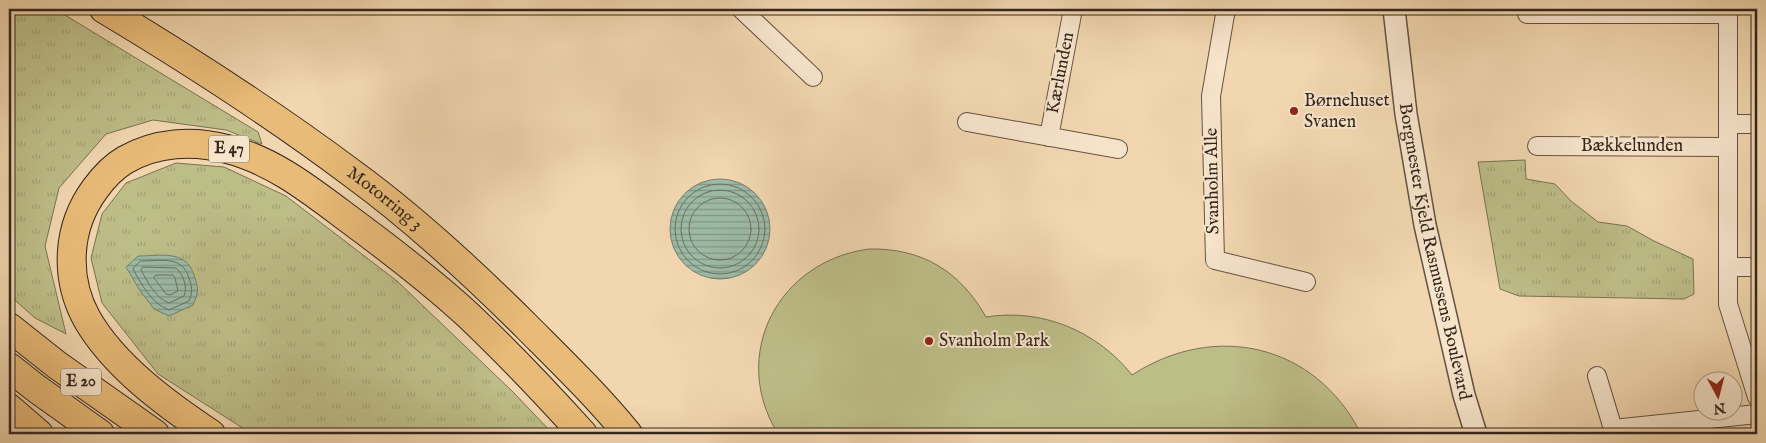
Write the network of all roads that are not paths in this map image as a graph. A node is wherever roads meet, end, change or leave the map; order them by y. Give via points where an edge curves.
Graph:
1 (104, 9) edge
2 (741, 9) edge
3 (1072, 9) edge
4 (1226, 9) edge
5 (1394, 9) edge
6 (1728, 11) edge
7 (1527, 14) dead end
8 (813, 77) dead end
9 (967, 122) dead end
10 (1728, 124) junction
11 (1757, 124) edge
12 (1048, 137) junction
13 (1537, 146) dead end
14 (1728, 146) junction
15 (1118, 149) dead end
16 (1728, 267) junction
17 (1757, 267) edge
18 (1306, 282) dead end
19 (9, 327) edge
20 (9, 367) edge
21 (1597, 376) dead end
22 (1757, 397) edge
23 (9, 408) edge
24 (1757, 414) edge
25 (39, 434) edge
26 (100, 434) edge
27 (155, 434) edge
28 (211, 434) edge
29 (583, 434) edge
30 (628, 434) edge
31 (1476, 434) edge

1 - 30 highway, Motorring 3 via 272,115 410,219 482,282
2 - 8 street
3 - 12 street, Kærlunden
4 - 18 street, Svanholm Alle via 1211,96 1215,260
5 - 31 street, Borgmester Kjeld Rasmussens Boulevard via 1406,114 1424,225
6 - 7 street
6 - 10 street
9 - 12 street, Kærlunden
10 - 11 street
10 - 14 street
12 - 15 street, Kærlunden
13 - 14 street, Bækkelunden
14 - 16 street
16 - 17 street
16 - 22 street via 1728,304
19 - 27 highway, E 20
20 - 26 highway, E 20
21 - 24 street via 1613,429
23 - 25 highway
28 - 29 highway, E 47 via 135,376 104,344 76,293 70,261 75,227 87,200 104,177 124,161 148,150 173,144 201,143 258,159 328,204 394,252 466,314 530,375

